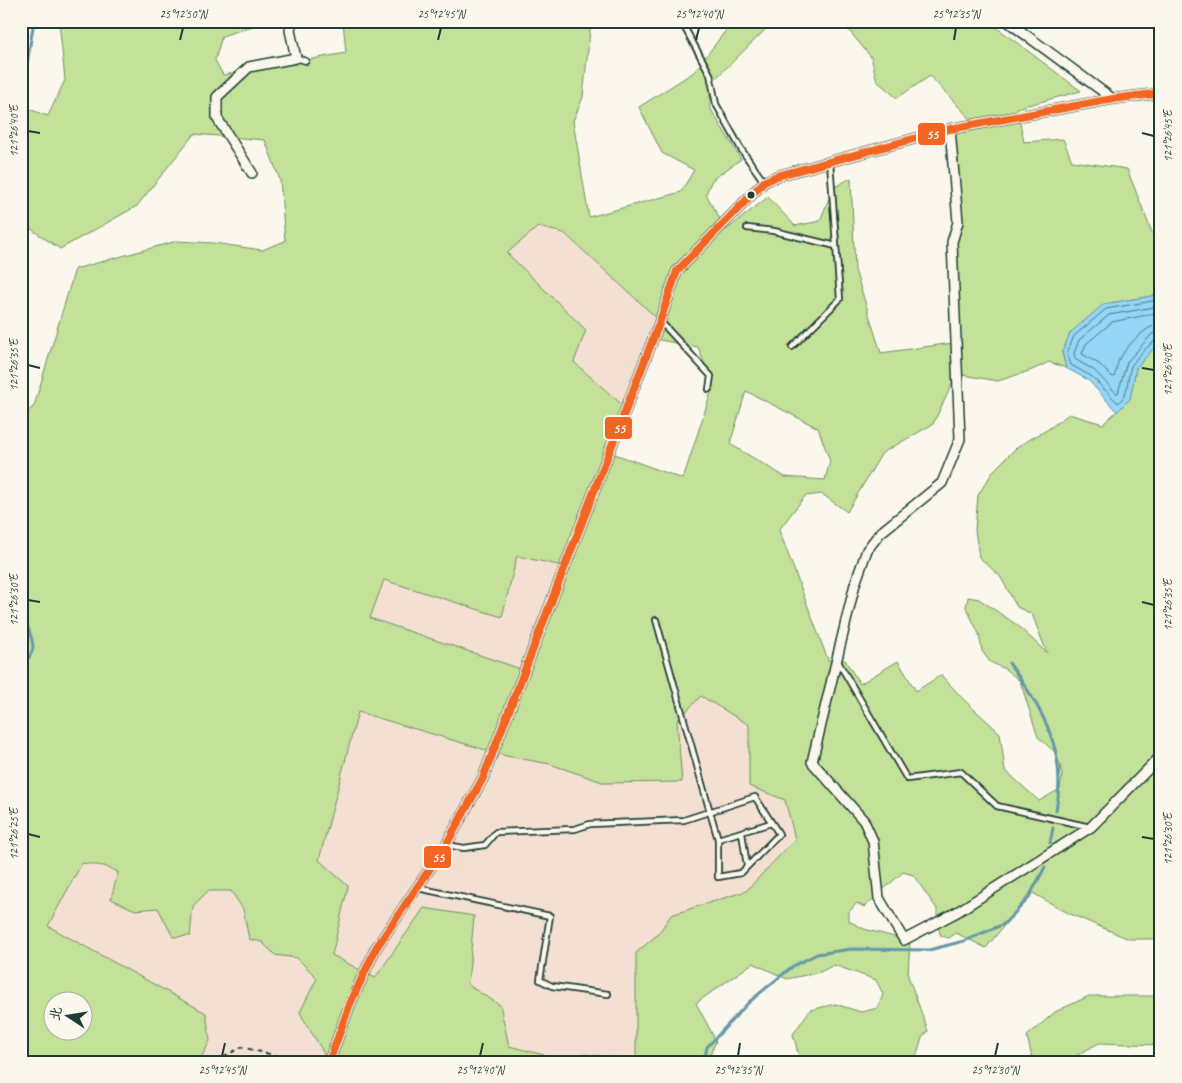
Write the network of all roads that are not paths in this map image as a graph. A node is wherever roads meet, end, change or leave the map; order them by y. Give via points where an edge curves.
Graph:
1 (292, 21) edge
2 (681, 21) edge
3 (1007, 21) edge
4 (296, 58) junction
5 (306, 61) dead end
6 (1161, 93) edge
7 (1113, 99) junction
8 (950, 129) junction
9 (830, 162) junction
10 (252, 173) dead end
11 (764, 182) junction
12 (747, 228) dead end
13 (836, 246) junction
14 (660, 321) junction
15 (792, 348) dead end
16 (709, 389) dead end
17 (656, 620) dead end
18 (837, 660) junction
19 (1161, 756) edge
20 (710, 812) junction
21 (771, 824) junction
22 (1091, 827) junction
23 (742, 832) junction
24 (718, 839) junction
25 (446, 845) junction
26 (747, 866) junction
27 (418, 888) junction
28 (608, 994) dead end
29 (329, 1062) edge

1 - 4 street via 290,30
2 - 11 lane via 710,74 716,104
3 - 7 street
4 - 5 lane
4 - 10 street via 249,68 217,97 217,118
6 - 7 street
7 - 8 street
8 - 9 street
8 - 18 street via 958,222 952,242 960,439 942,483 880,533 867,550 855,584
9 - 11 street
9 - 13 lane
11 - 14 street via 677,271
12 - 13 lane via 774,230
13 - 15 lane via 840,299
14 - 16 lane via 711,376
14 - 25 street via 483,778
17 - 20 lane
18 - 22 lane via 907,779 961,772 997,806
18 - 22 street via 812,762 864,821 874,841 880,898 904,940 957,912
19 - 22 street
20 - 21 lane via 756,797
20 - 24 lane
20 - 25 lane via 684,820 496,832 485,845 464,848
21 - 23 lane
21 - 26 lane via 779,834
23 - 24 lane
23 - 26 lane
24 - 26 lane via 718,877 741,873
25 - 27 street
27 - 28 lane via 550,916 540,980 552,986
27 - 29 street via 376,948 350,1004

